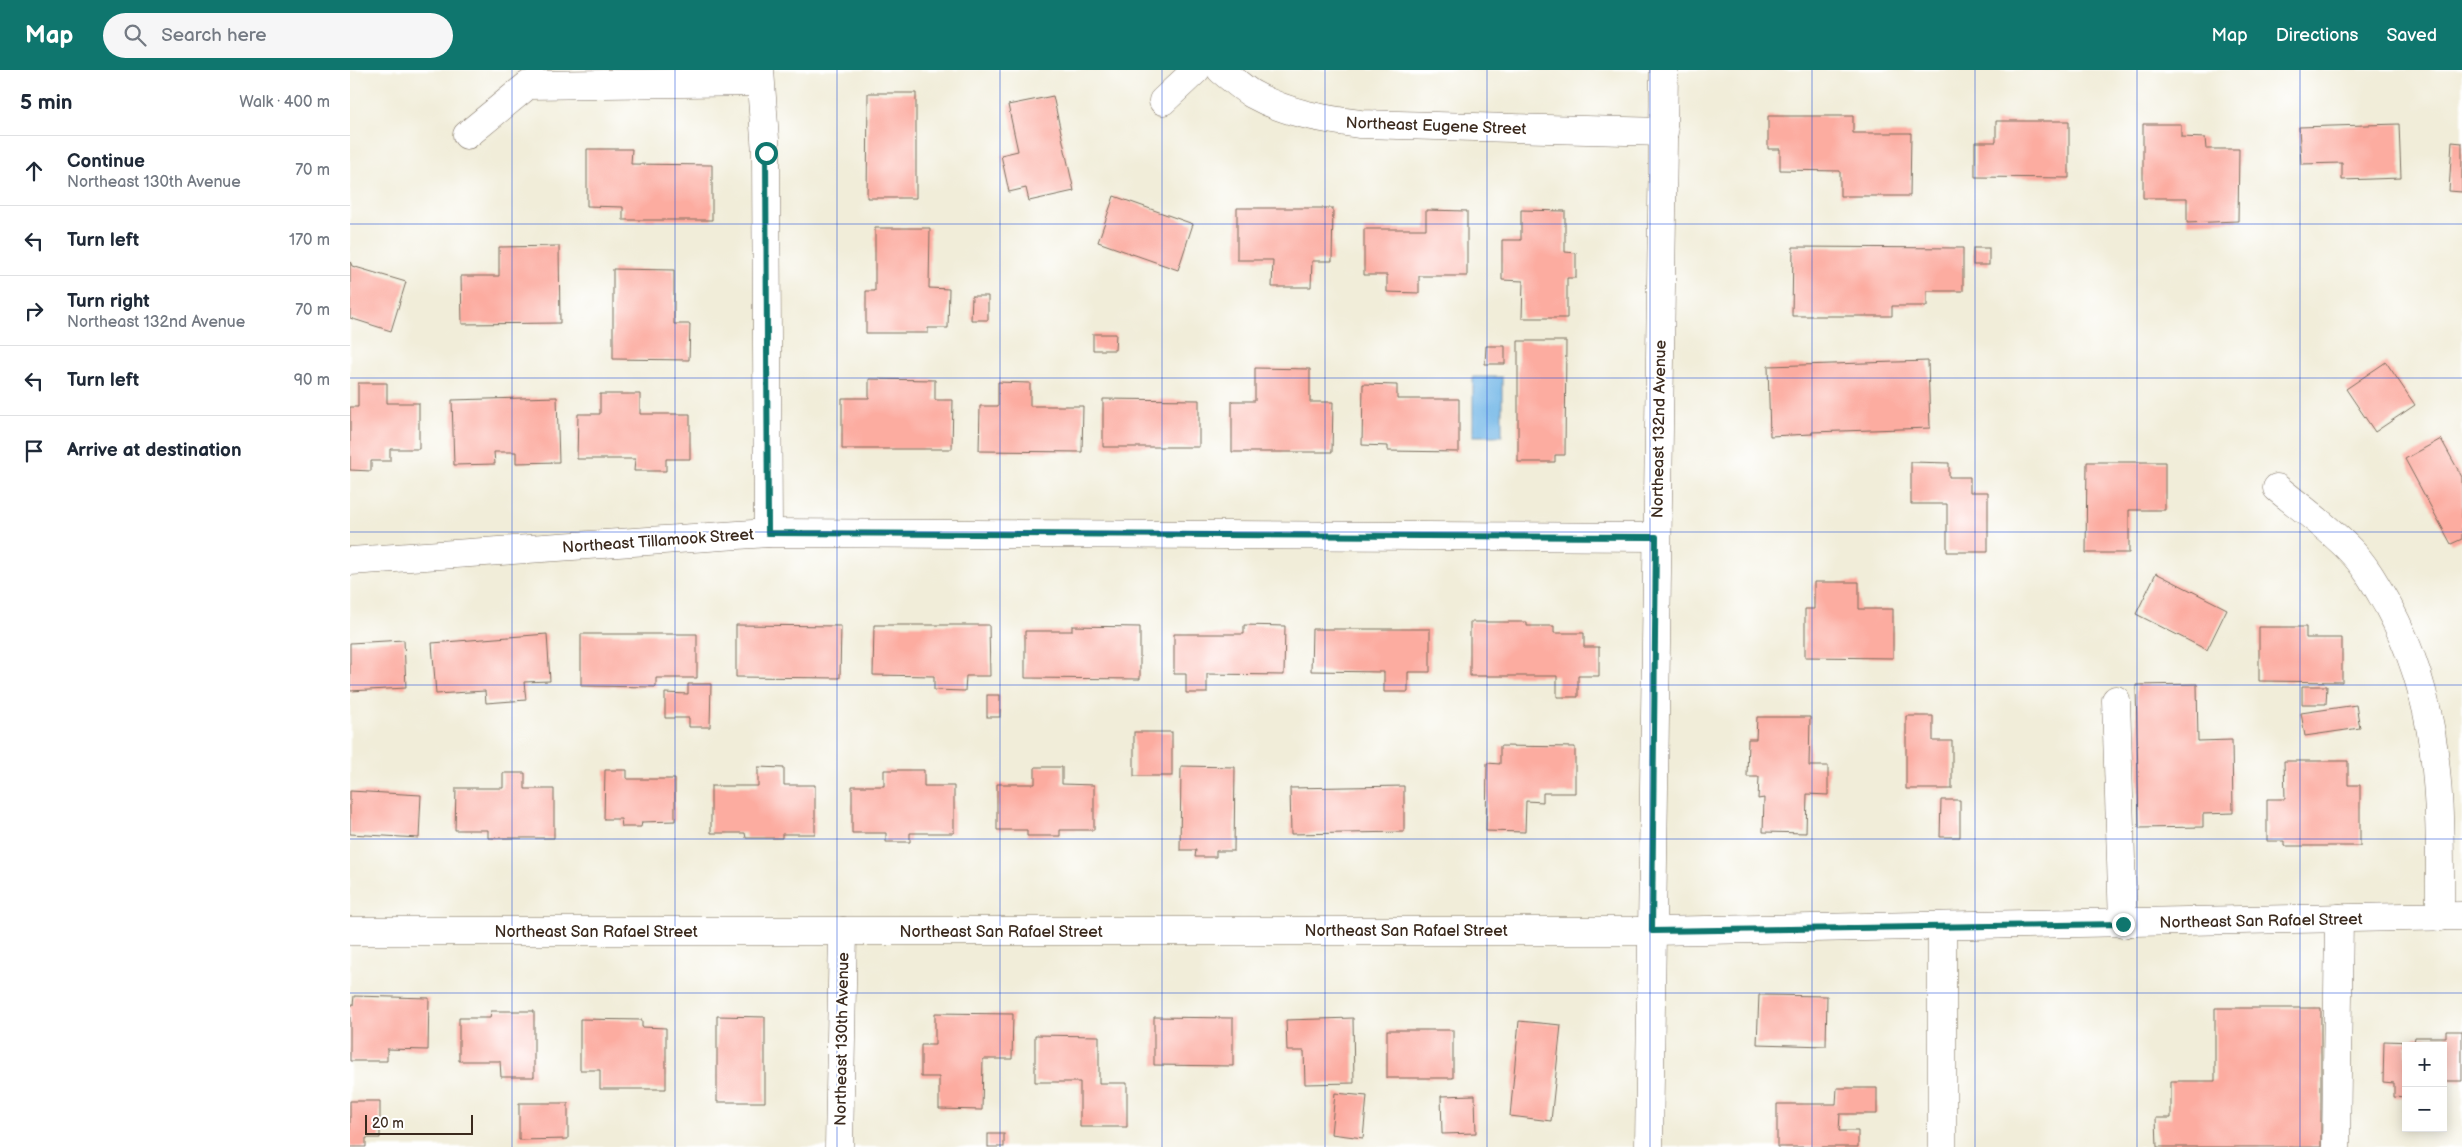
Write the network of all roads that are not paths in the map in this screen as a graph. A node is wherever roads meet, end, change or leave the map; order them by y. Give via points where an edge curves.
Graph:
1 (1196, 70) edge
2 (1221, 70) edge
3 (1664, 70) edge
4 (760, 76) edge
5 (1163, 101) dead end
6 (1664, 132) junction
7 (467, 135) dead end
8 (2277, 488) dead end
9 (768, 533) junction
10 (1656, 537) junction
11 (350, 561) edge
12 (2116, 700) dead end
13 (2451, 916) edge
14 (2340, 918) junction
15 (2123, 924) junction
16 (1942, 926) junction
17 (350, 931) edge
18 (843, 931) junction
19 (1652, 931) junction
20 (839, 1147) edge
21 (1649, 1147) edge
22 (1942, 1147) edge
23 (2336, 1147) edge

1 - 5 street
2 - 6 street, Northeast Eugene Street via 1252,94 1292,111 1360,124
3 - 6 street, Northeast 132nd Avenue
4 - 7 street via 528,85
4 - 9 street via 766,153
6 - 10 street, Northeast 132nd Avenue
8 - 13 street via 2350,550 2375,582 2400,628 2426,700 2434,746
9 - 10 street, Northeast Tillamook Street
9 - 11 street, Northeast Tillamook Street
10 - 19 street, Northeast 132nd Avenue
12 - 15 street
13 - 14 street, Northeast San Rafael Street
14 - 15 street, Northeast San Rafael Street
14 - 23 street
15 - 16 street, Northeast San Rafael Street
16 - 19 street, Northeast San Rafael Street
16 - 22 street
17 - 18 street, Northeast San Rafael Street
18 - 19 street, Northeast San Rafael Street
18 - 20 street, Northeast 130th Avenue
19 - 21 street, Northeast 132nd Avenue

